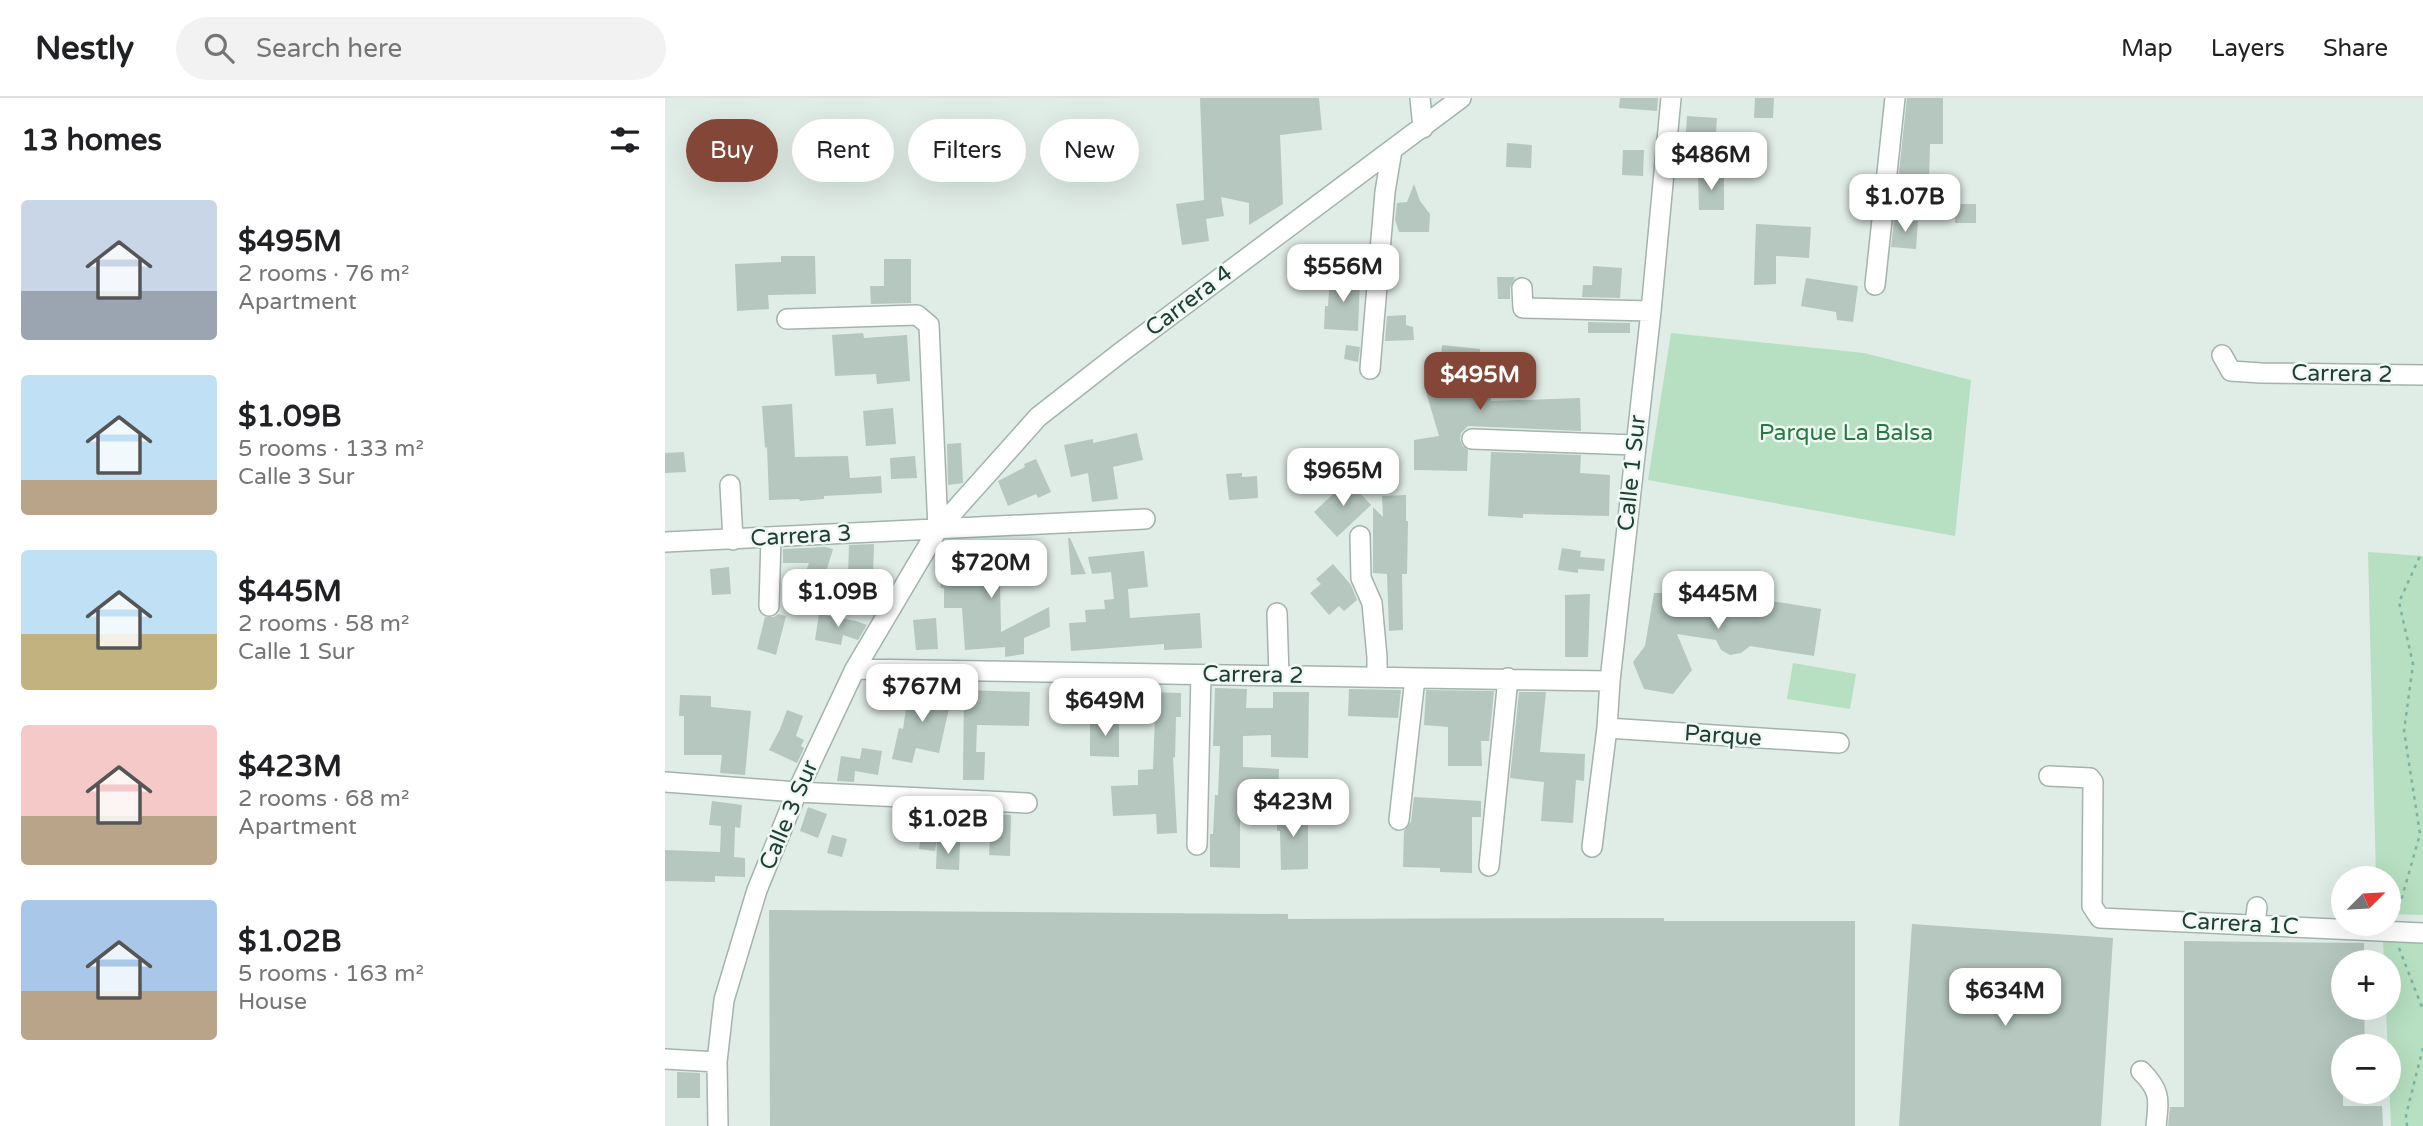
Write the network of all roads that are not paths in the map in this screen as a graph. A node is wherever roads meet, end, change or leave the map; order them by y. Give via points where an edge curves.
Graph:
1 (1420, 98) edge
2 (1461, 98) edge
3 (1671, 98) edge
4 (1895, 98) edge
5 (1423, 128) junction
6 (1392, 150) junction
7 (1875, 285) dead end
8 (1522, 288) dead end
9 (1651, 312) junction
10 (787, 319) dead end
11 (2223, 355) dead end
12 (1370, 369) dead end
13 (2423, 376) edge
14 (1472, 439) dead end
15 (1635, 445) junction
16 (730, 485) dead end
17 (1146, 519) dead end
18 (938, 528) junction
19 (1360, 536) dead end
20 (771, 538) junction
21 (733, 540) junction
22 (665, 542) edge
23 (769, 606) dead end
24 (1277, 613) dead end
25 (855, 669) junction
26 (1201, 675) junction
27 (1279, 676) junction
28 (1377, 677) junction
29 (1415, 678) junction
30 (1508, 678) junction
31 (1610, 681) junction
32 (1607, 728) junction
33 (1839, 743) dead end
34 (2049, 776) dead end
35 (665, 782) edge
36 (797, 792) junction
37 (1027, 803) dead end
38 (1399, 820) dead end
39 (1197, 845) dead end
40 (1593, 847) dead end
41 (1489, 866) dead end
42 (2423, 933) edge
43 (665, 1059) edge
44 (717, 1062) junction
45 (2141, 1071) dead end
46 (718, 1126) edge
47 (2156, 1126) edge

1 - 5 street
2 - 5 street, Carrera 4
3 - 9 street, Calle 1 Sur
4 - 7 street
5 - 6 street, Carrera 4
6 - 12 street
6 - 18 street, Carrera 4 via 1038,417
8 - 9 street via 1523,308
9 - 15 street, Calle 1 Sur
10 - 18 street via 917,315 929,325
11 - 13 street, Carrera 2 via 2231,371
14 - 15 street
15 - 31 street, Calle 1 Sur
16 - 21 street
17 - 18 street, Carrera 3
18 - 20 street, Carrera 3
18 - 25 street, Calle 3 Sur
19 - 28 street via 1361,578 1371,603
20 - 21 street, Carrera 3
20 - 23 street
21 - 22 street, Carrera 3
24 - 27 street
25 - 26 street, Carrera 2
25 - 36 street, Calle 3 Sur
26 - 27 street, Carrera 2
26 - 39 street
27 - 28 street, Carrera 2
28 - 29 street, Carrera 2
29 - 30 street, Carrera 2
29 - 38 street
30 - 31 street, Carrera 2
30 - 41 street
31 - 32 street, Calle 1 Sur
32 - 33 street, Parque
32 - 40 street, Calle 1 Sur
34 - 42 street, Carrera 1C via 2090,778 2093,782 2092,906 2100,918 2256,916
35 - 36 street
36 - 37 street
36 - 44 street, Calle 3 Sur via 757,890 724,1000
43 - 44 street
44 - 46 street, Calle 3 Sur
45 - 47 street via 2154,1083 2159,1098

